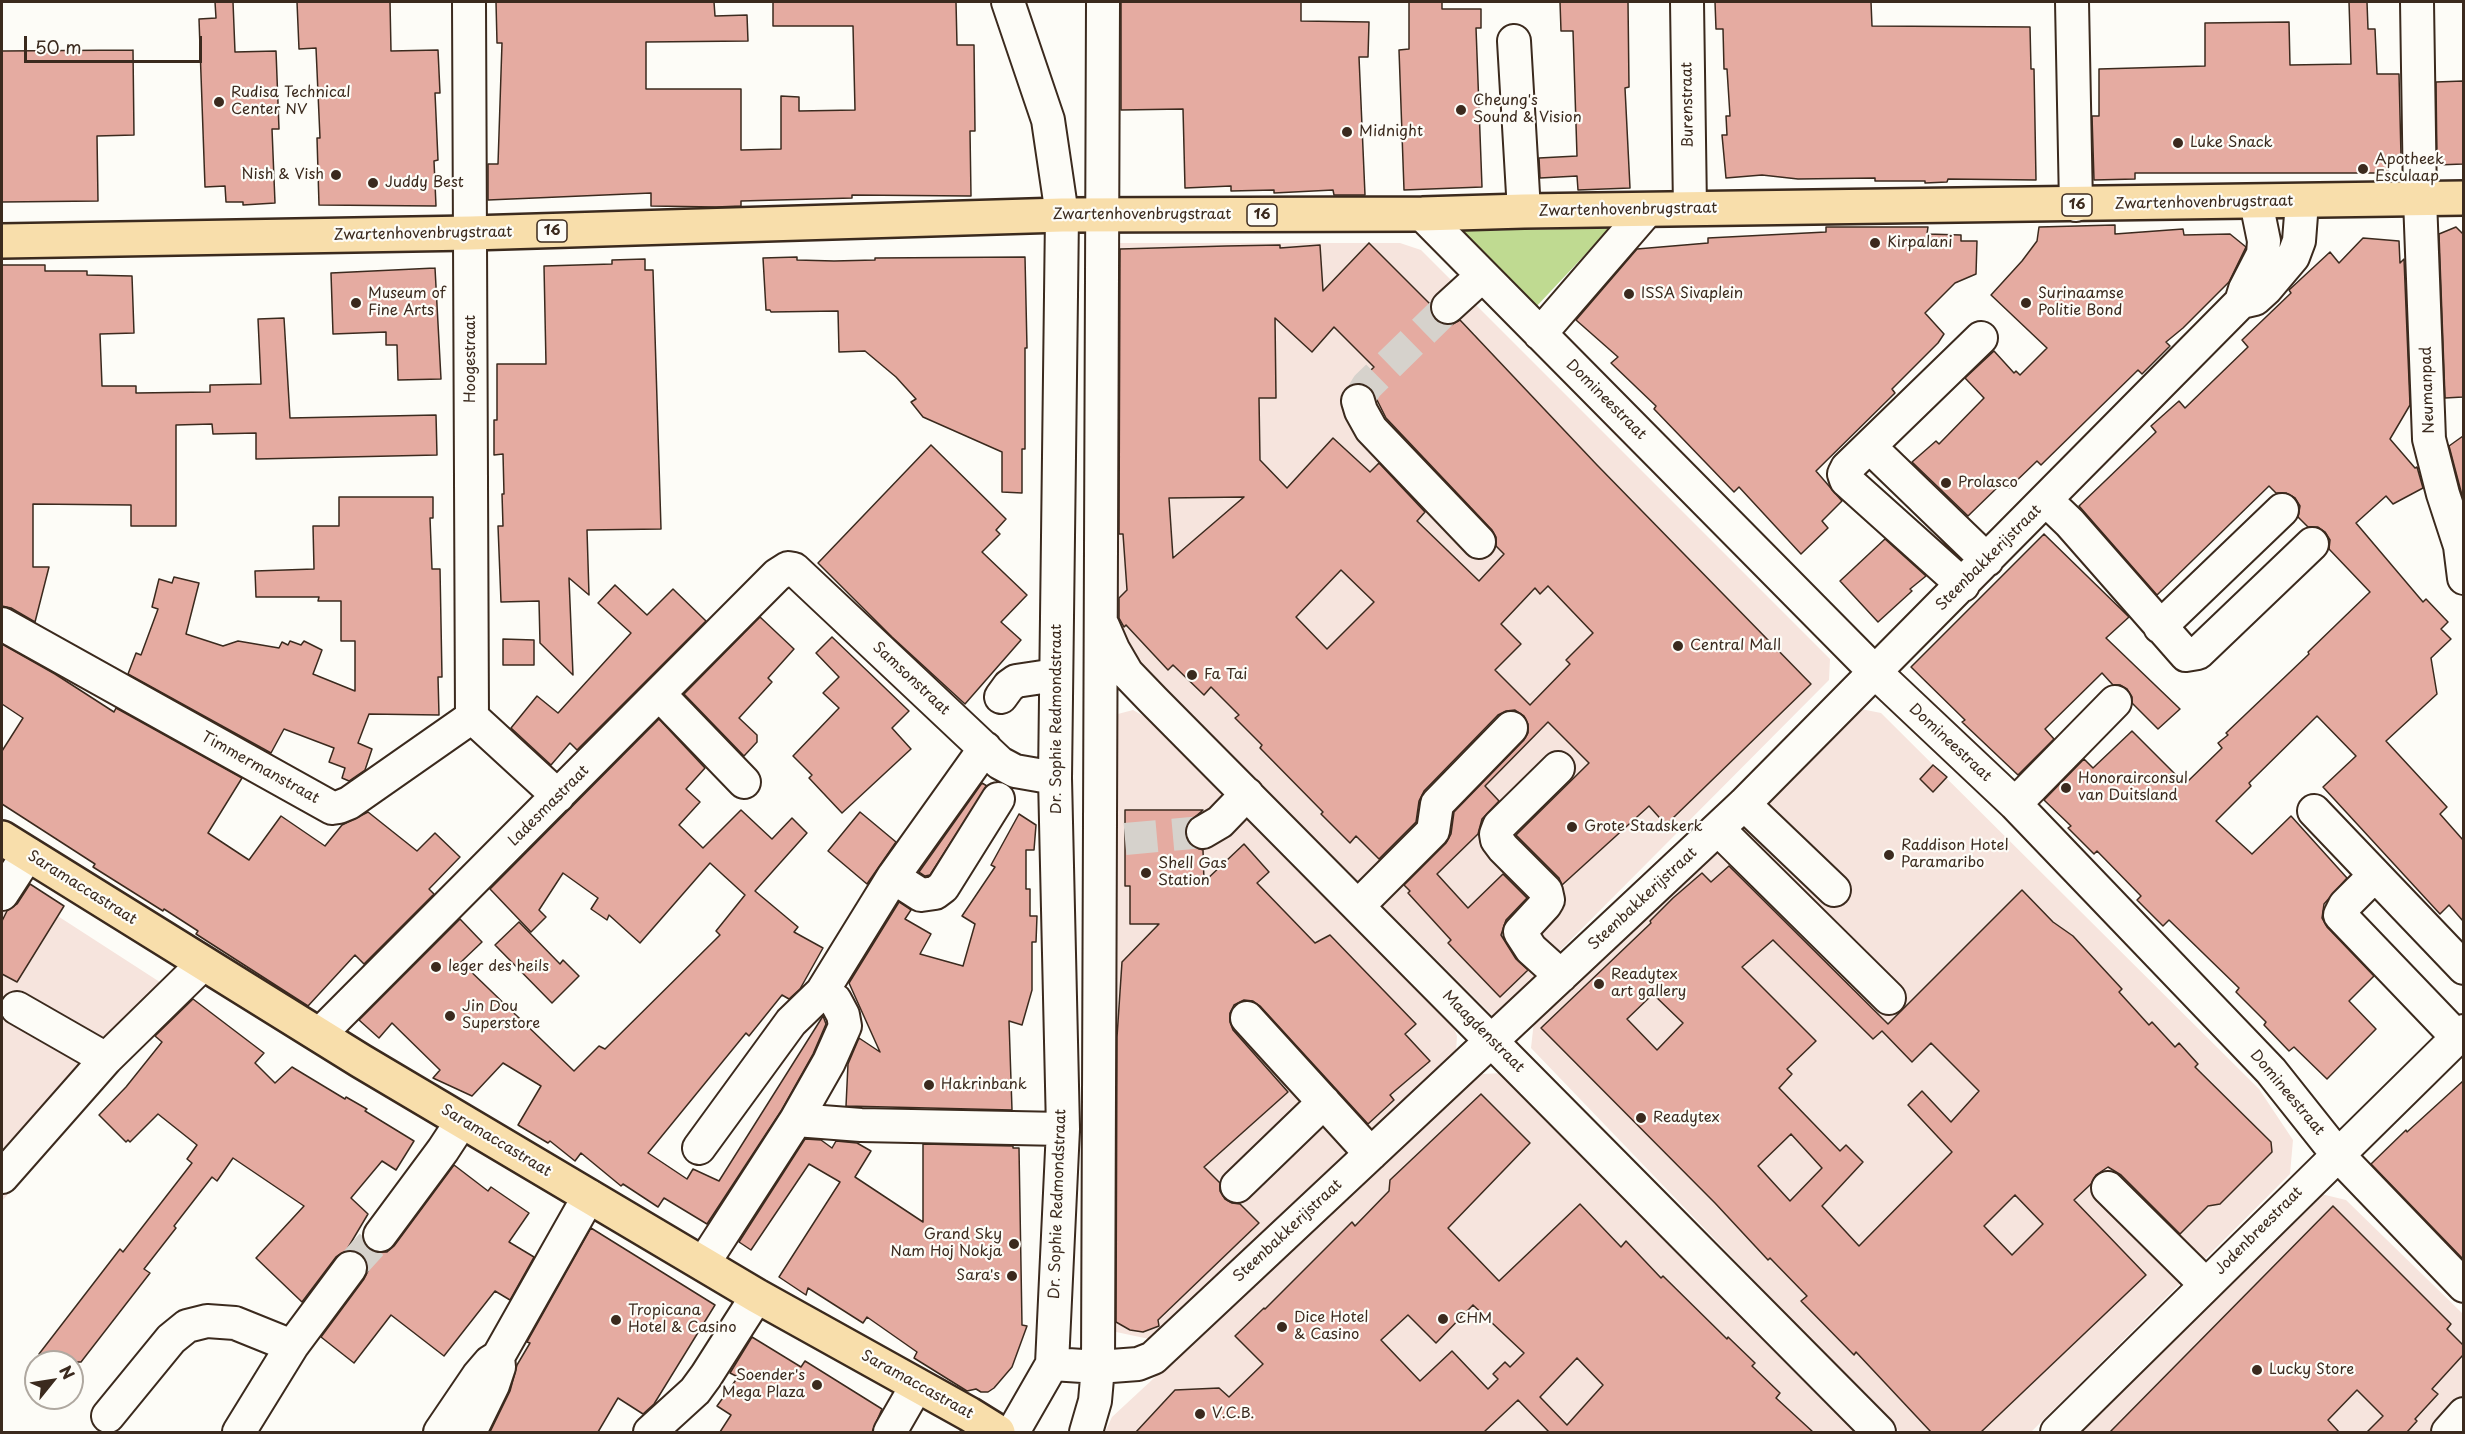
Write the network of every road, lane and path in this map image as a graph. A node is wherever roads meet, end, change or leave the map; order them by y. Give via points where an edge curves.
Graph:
1 (469, 2) edge
2 (1008, 2) edge
3 (1101, 2) edge
4 (1687, 2) edge
5 (2072, 2) edge
6 (2417, 2) edge
7 (1514, 41) dead end
8 (2463, 198) edge
9 (2420, 199) junction
10 (2256, 202) junction
11 (2302, 202) junction
12 (2076, 205) junction
13 (1690, 209) junction
14 (1524, 211) junction
15 (1643, 211) junction
16 (1422, 214) junction
17 (1062, 215) junction
18 (1102, 216) junction
19 (471, 233) junction
20 (2, 241) edge
21 (1482, 276) junction
22 (2241, 302) junction
23 (1448, 307) tunnel mouth
24 (1540, 334) junction
25 (1981, 338) dead end
26 (1358, 401) dead end
27 (1870, 447) junction
28 (2046, 500) junction
29 (2282, 510) dead end
30 (1479, 542) dead end
31 (2312, 544) dead end
32 (1987, 560) junction
33 (777, 575) joint
34 (2463, 578) edge
35 (1963, 585) junction
36 (1101, 622) junction
37 (2, 624) edge
38 (2160, 627) junction
39 (1875, 672) junction
40 (1056, 681) junction
41 (1100, 691) junction
42 (659, 694) junction
43 (1001, 697) dead end
44 (1153, 700) junction
45 (2115, 702) dead end
46 (472, 717) junction
47 (1511, 728) dead end
48 (985, 748) junction
49 (1558, 768) dead end
50 (1055, 778) junction
51 (744, 782) dead end
52 (1246, 794) junction
53 (558, 796) junction
54 (998, 799) dead end
55 (1744, 804) junction
56 (2015, 804) junction
57 (2314, 811) dead end
58 (1718, 829) junction
59 (1203, 832) tunnel mouth
60 (15, 846) edge
61 (2375, 875) junction
62 (893, 877) junction
63 (1834, 890) dead end
64 (2, 894) edge
65 (1358, 906) junction
66 (203, 964) junction
67 (2463, 968) edge
68 (1561, 976) junction
69 (822, 992) junction
70 (1890, 998) dead end
71 (17, 1008) dead end
72 (1247, 1018) dead end
73 (2460, 1034) edge
74 (319, 1035) junction
75 (1492, 1040) junction
76 (106, 1059) junction
77 (1324, 1102) junction
78 (796, 1120) junction
79 (462, 1121) junction
80 (1063, 1129) junction
81 (699, 1148) dead end
82 (1371, 1154) junction
83 (2337, 1154) junction
84 (2, 1177) edge
85 (1238, 1186) dead end
86 (2108, 1188) dead end
87 (589, 1196) junction
88 (380, 1235) tunnel mouth
89 (703, 1264) junction
90 (350, 1268) tunnel mouth
91 (2206, 1284) junction
92 (2463, 1286) edge
93 (757, 1296) junction
94 (292, 1346) junction
95 (498, 1357) junction
96 (1052, 1364) junction
97 (1098, 1367) junction
98 (917, 1385) junction
99 (2463, 1414) edge
100 (108, 1416) dead end
101 (239, 1432) edge
102 (440, 1432) edge
103 (470, 1432) edge
104 (650, 1432) edge
105 (890, 1432) edge
106 (998, 1432) edge
107 (1013, 1432) edge
108 (1086, 1432) edge
109 (1879, 1432) edge
110 (2057, 1432) edge
111 (2448, 1432) edge

1 - 19 street, Hoogestraat
2 - 17 street, Dr. Sophie Redmondstraat via 1048,120
3 - 18 street
4 - 13 street, Burenstraat
5 - 12 street
6 - 9 street, Neumanpad
7 - 14 street
8 - 9 main road, Zwartenhovenbrugstraat / 16
9 - 11 main road, Zwartenhovenbrugstraat / 16
9 - 34 street, Neumanpad via 2430,439 2460,546
10 - 11 main road, Zwartenhovenbrugstraat / 16
10 - 12 main road, Zwartenhovenbrugstraat / 16
10 - 22 street, Steenbakkerijstraat via 2263,254
11 - 22 street, Steenbakkerijstraat via 2299,241 2293,257 2266,289
12 - 13 main road, Zwartenhovenbrugstraat / 16
13 - 15 main road, Zwartenhovenbrugstraat / 16
14 - 15 main road, Zwartenhovenbrugstraat / 16
14 - 16 main road, Zwartenhovenbrugstraat / 16
15 - 24 street
16 - 18 main road, Zwartenhovenbrugstraat / 16
16 - 21 street, Domineestraat
17 - 18 main road, Zwartenhovenbrugstraat / 16
17 - 19 main road, Zwartenhovenbrugstraat / 16
17 - 40 street, Dr. Sophie Redmondstraat
18 - 36 street
19 - 20 main road, Zwartenhovenbrugstraat / 16
19 - 46 street, Hoogestraat
21 - 23 street
21 - 24 street, Domineestraat
22 - 28 street, Steenbakkerijstraat
24 - 39 street, Domineestraat
25 - 27 street
26 - 30 street via 1371,429
27 - 32 street
27 - 35 street via 1847,468 1846,480
28 - 32 street, Steenbakkerijstraat
28 - 38 street
29 - 38 street
31 - 38 street via 2198,653 2186,655
32 - 35 street, Steenbakkerijstraat
33 - 42 street, Ladesmastraat
33 - 48 street, Samsonstraat via 794,569
35 - 39 street, Steenbakkerijstraat
36 - 41 street
36 - 44 street, Maagdenstraat via 1128,673
37 - 46 street, Timmermanstraat via 332,808 349,802
39 - 55 street, Steenbakkerijstraat
39 - 56 street, Domineestraat
40 - 41 street
40 - 43 street via 1016,681
40 - 50 street, Dr. Sophie Redmondstraat
41 - 44 street
41 - 97 street via 1112,840
42 - 51 street
42 - 53 street, Ladesmastraat
44 - 52 street, Maagdenstraat
45 - 56 street
46 - 53 street
47 - 65 street via 1437,804 1433,831
48 - 50 street, Samsonstraat via 1015,771
48 - 62 street
49 - 68 street via 1499,826 1496,834 1503,848 1546,891 1545,905 1520,932 1531,949
50 - 80 street, Dr. Sophie Redmondstraat
52 - 59 street via 1220,822
52 - 65 street, Maagdenstraat
53 - 74 street, Ladesmastraat
54 - 62 street via 943,887 935,893 921,894
55 - 58 street, Steenbakkerijstraat
55 - 63 street
56 - 83 street, Domineestraat via 2271,1071
57 - 61 street
58 - 68 street, Steenbakkerijstraat
58 - 70 street
60 - 64 street
60 - 66 main road, Saramaccastraat
61 - 67 street
61 - 73 street via 2340,915
62 - 69 street
65 - 75 street, Maagdenstraat
66 - 74 main road, Saramaccastraat
66 - 76 street
68 - 75 street, Steenbakkerijstraat
69 - 78 street via 835,1000 845,1026
69 - 81 street via 791,1022
71 - 76 street
72 - 77 street
73 - 83 street, Jodenbreestraat
74 - 79 main road, Saramaccastraat
75 - 82 street, Steenbakkerijstraat
75 - 109 street, Maagdenstraat
76 - 84 street
77 - 82 street
77 - 85 street
78 - 80 street
78 - 89 street
79 - 87 main road, Saramaccastraat
79 - 88 street
80 - 96 street, Dr. Sophie Redmondstraat
82 - 97 street, Steenbakkerijstraat via 1153,1358 1138,1364
83 - 91 street, Jodenbreestraat
83 - 92 street, Domineestraat
86 - 91 street
87 - 89 main road, Saramaccastraat
87 - 95 street
89 - 93 main road, Saramaccastraat
90 - 94 street
91 - 110 street, Jodenbreestraat
93 - 98 main road, Saramaccastraat
93 - 104 street via 706,1376
94 - 100 street via 235,1323 207,1321 187,1326 171,1339
94 - 101 street
95 - 102 street via 478,1376
95 - 103 street via 493,1385
96 - 97 street, Steenbakkerijstraat
96 - 107 street, Dr. Sophie Redmondstraat
97 - 108 street via 1095,1401
98 - 105 street
98 - 106 main road, Saramaccastraat
99 - 111 street

